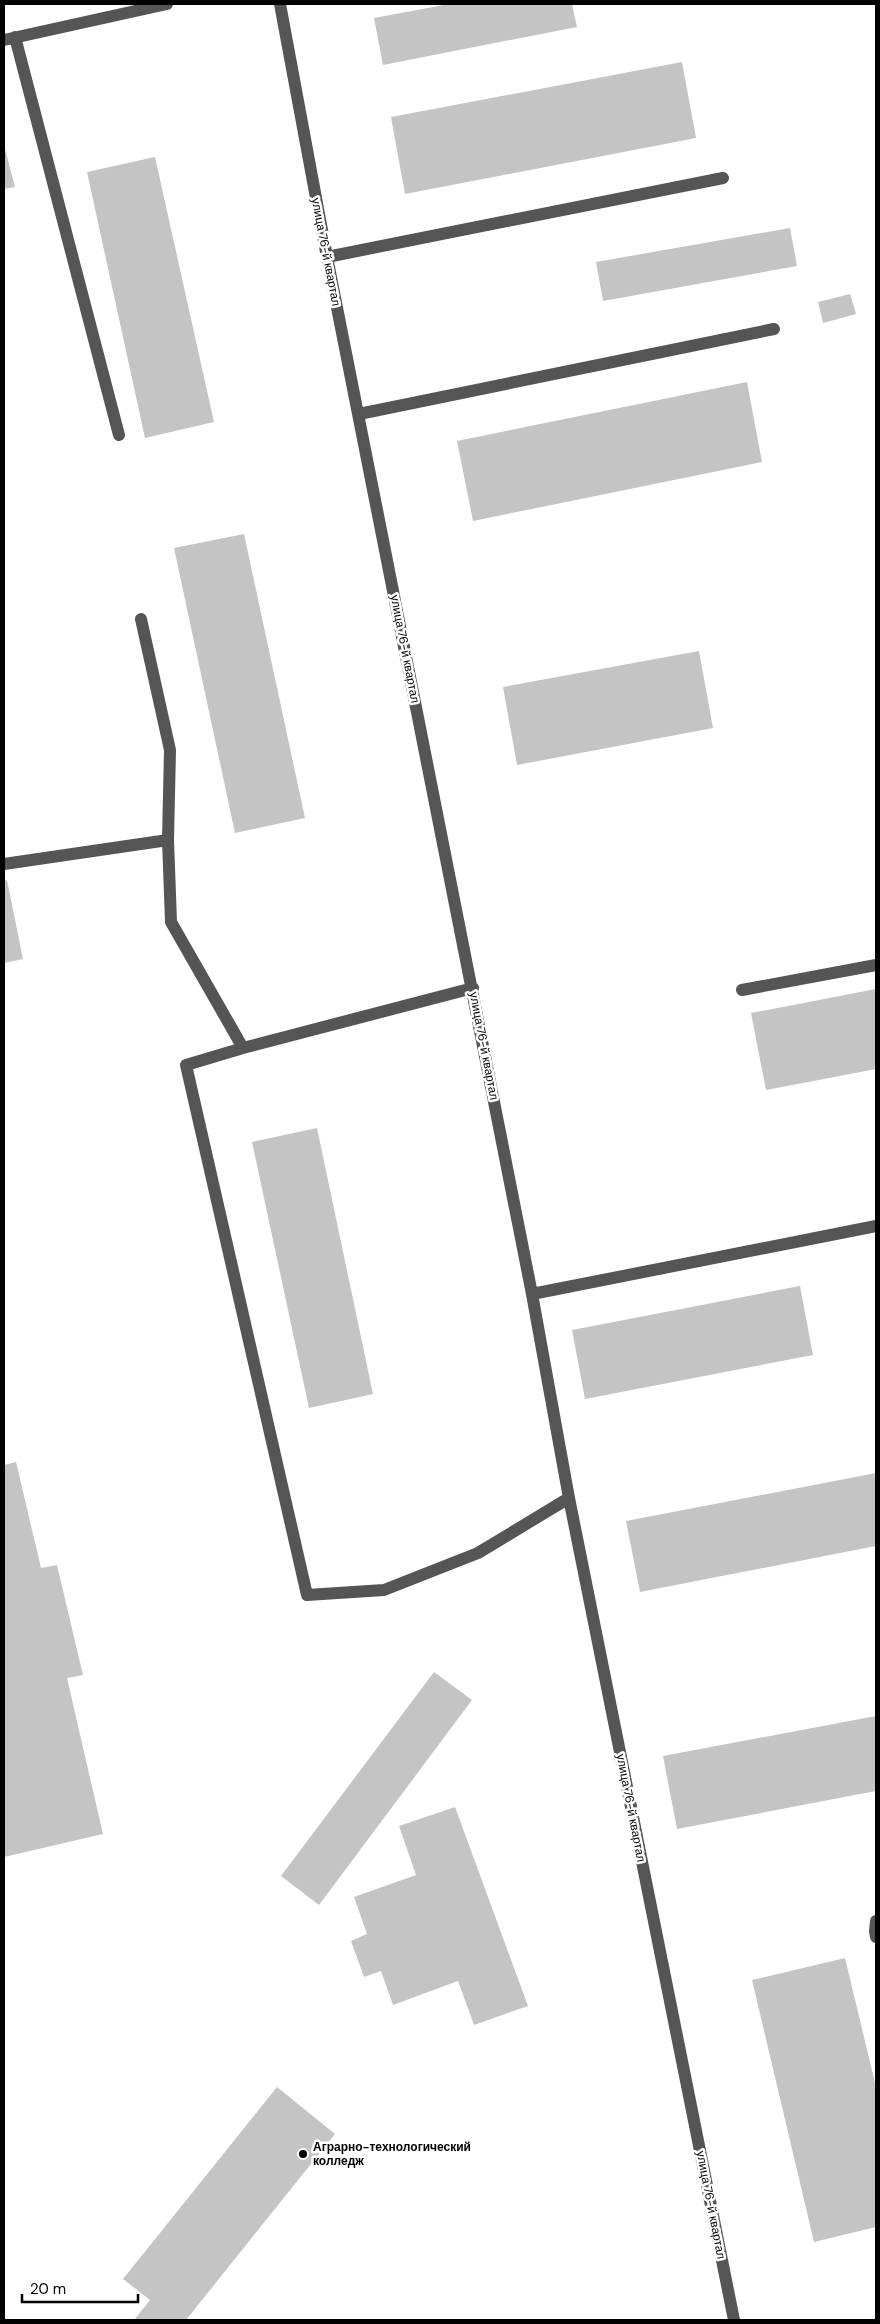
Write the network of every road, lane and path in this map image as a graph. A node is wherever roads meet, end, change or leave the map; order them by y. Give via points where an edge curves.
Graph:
1 (168, 4) edge
2 (280, 4) edge
3 (10, 38) edge
4 (723, 178) dead end
5 (327, 257) junction
6 (774, 329) dead end
7 (359, 414) junction
8 (119, 435) dead end
9 (141, 619) dead end
10 (168, 840) junction
11 (4, 864) edge
12 (876, 965) edge
13 (473, 988) junction
14 (742, 990) dead end
15 (243, 1048) junction
16 (876, 1226) edge
17 (532, 1294) junction
18 (569, 1498) junction
19 (876, 1921) edge
20 (876, 1937) edge
21 (734, 2320) edge

1 - 3 street
2 - 5 street, улица 76-й квартал
3 - 8 street
4 - 5 street
5 - 7 street, улица 76-й квартал
6 - 7 street
7 - 13 street, улица 76-й квартал
9 - 10 street via 170,750
10 - 11 street
10 - 15 street via 171,922
12 - 14 street
13 - 15 street
13 - 17 street, улица 76-й квартал
15 - 18 street via 186,1065 307,1596 384,1590 478,1554
16 - 17 street
17 - 18 street, улица 76-й квартал
18 - 21 street, улица 76-й квартал
19 - 20 street

